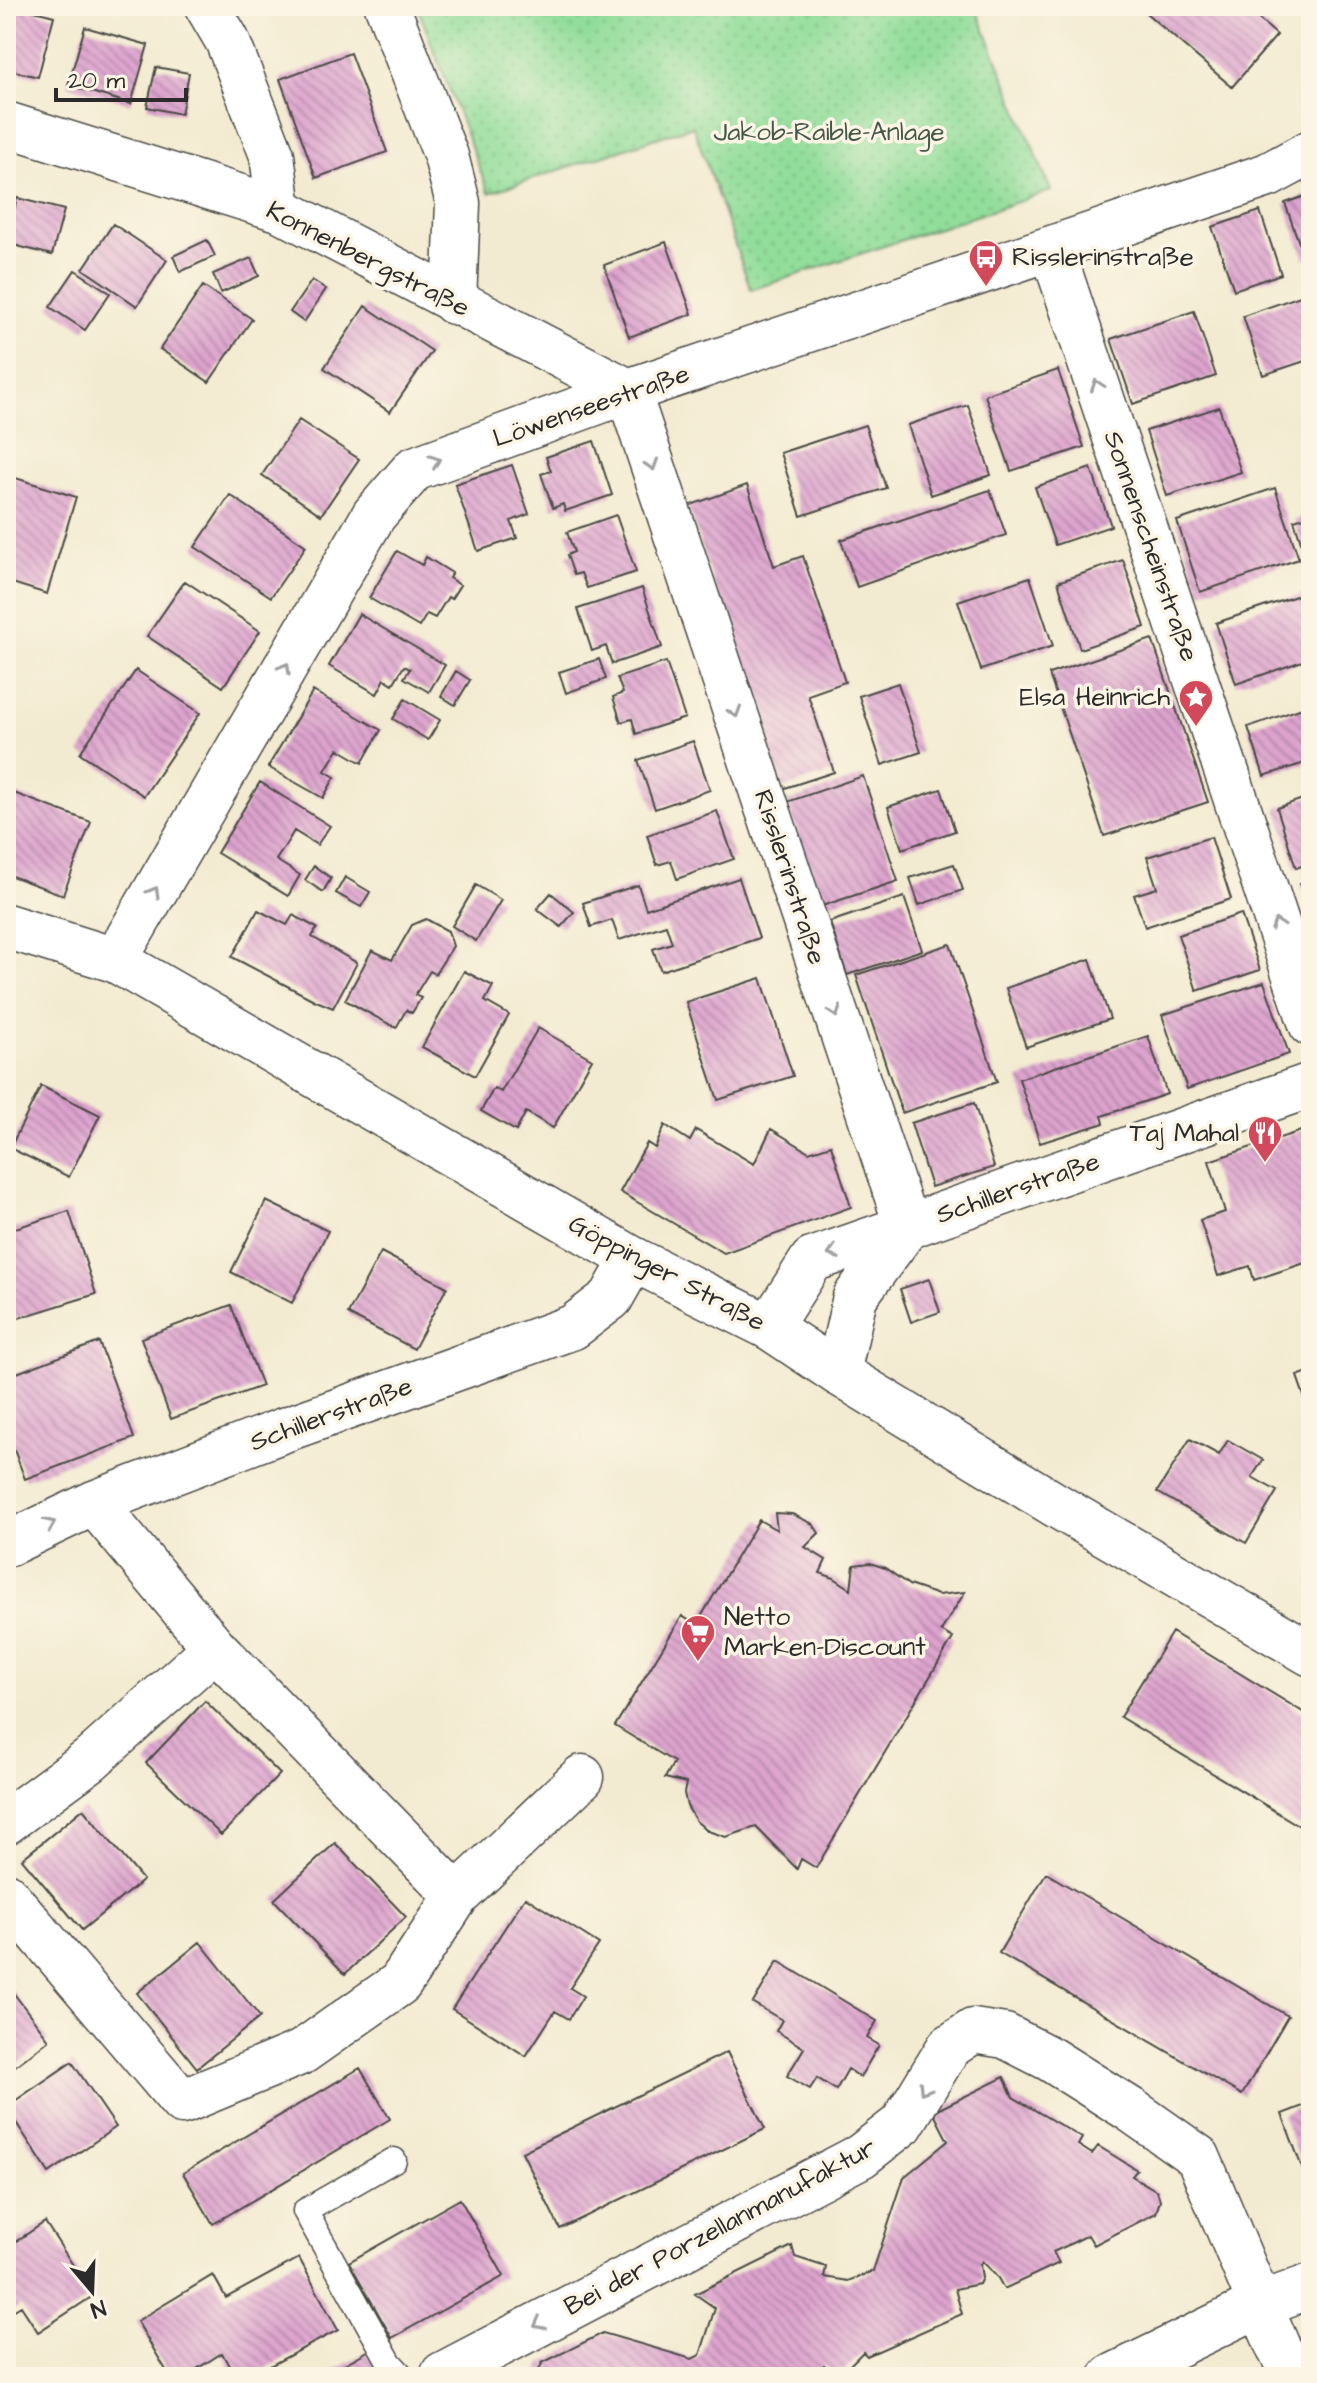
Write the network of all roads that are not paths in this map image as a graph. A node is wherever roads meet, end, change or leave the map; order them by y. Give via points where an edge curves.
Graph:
1 (207, 6) edge
2 (387, 6) edge
3 (6, 124) edge
4 (1311, 152) edge
5 (279, 209) junction
6 (1052, 249) junction
7 (454, 302) junction
8 (628, 391) junction
9 (6, 926) edge
10 (115, 960) junction
11 (1311, 1024) edge
12 (1311, 1085) edge
13 (907, 1227) junction
14 (633, 1259) junction
15 (769, 1327) junction
16 (838, 1373) junction
17 (94, 1503) junction
18 (6, 1545) edge
19 (215, 1648) junction
20 (1311, 1654) edge
21 (582, 1777) dead end
22 (6, 1822) edge
23 (6, 1895) edge
24 (457, 1896) junction
25 (394, 2160) dead end
26 (1311, 2286) edge
27 (1261, 2304) junction
28 (403, 2377) edge
29 (442, 2377) edge
30 (1111, 2377) edge
31 (1295, 2377) edge

1 - 5 street via 227,40 272,155
2 - 7 street via 446,156 458,203
3 - 5 street, Konnenbergstraße
4 - 6 street, Löwenseestraße via 1268,175
5 - 7 street, Konnenbergstraße
6 - 8 street, Löwenseestraße
11 -> 6 street, Sonnenscheinstraße
7 - 8 street, Konnenbergstraße
10 -> 8 street, Löwenseestraße via 374,515 414,469
8 -> 13 street, Risslerinstraße
9 - 10 street, Göppinger Straße
10 - 14 street, Göppinger Straße
12 - 13 street, Schillerstraße
13 -> 15 street, Schillerstraße via 812,1260
13 - 16 street, Schillerstraße via 855,1297
14 - 15 street, Göppinger Straße
14 - 17 street, Schillerstraße via 611,1298 573,1327
15 - 16 street, Göppinger Straße
16 - 20 street, Göppinger Straße
18 -> 17 street, Schillerstraße
17 - 19 street
19 - 22 street via 90,1760
19 - 24 street
21 - 24 street
23 - 24 street via 182,2102 302,2052 400,1983
25 - 28 lane via 305,2211 390,2363
26 - 27 street
27 -> 29 street, Bei der Porzellanmanufaktur via 1198,2157 1050,2059 1005,2036 973,2031 949,2047 902,2124 861,2156
27 - 30 street
27 - 31 street, Bei der Porzellanmanufaktur

